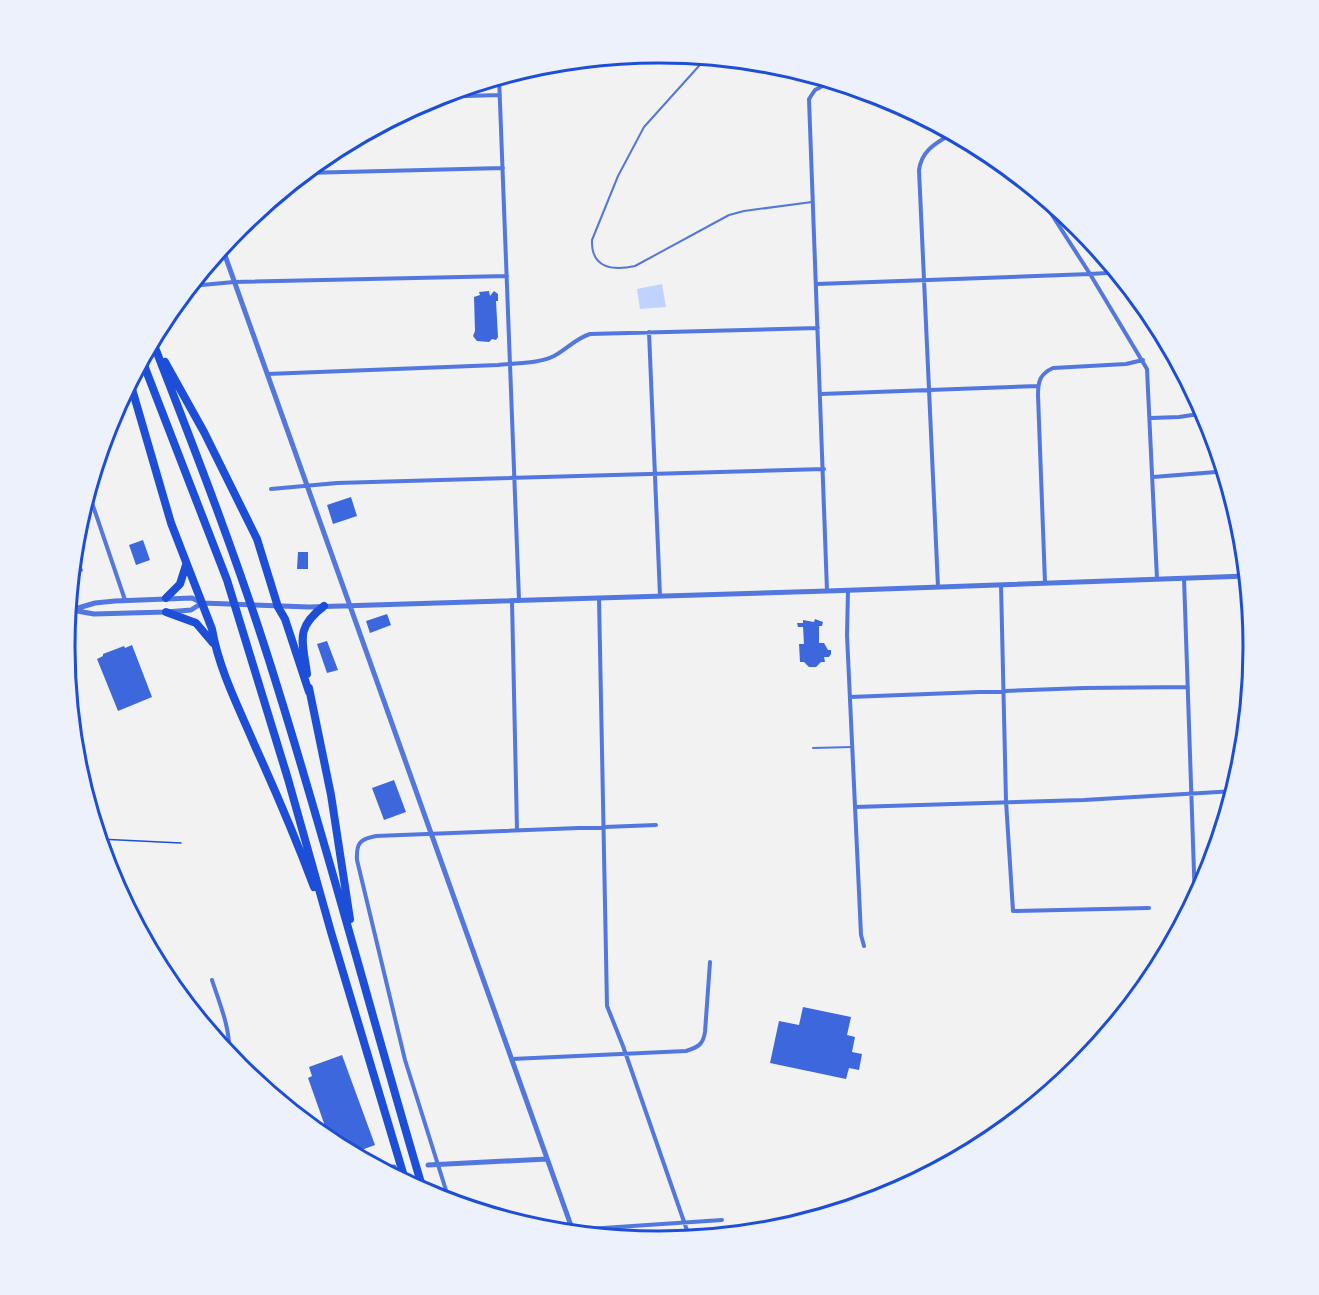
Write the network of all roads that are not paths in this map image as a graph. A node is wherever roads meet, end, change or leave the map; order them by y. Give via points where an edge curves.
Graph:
1 (700, 64) edge
2 (499, 86) edge
3 (822, 86) edge
4 (500, 95) junction
5 (465, 97) edge
6 (945, 137) edge
7 (503, 168) junction
8 (320, 173) edge
9 (813, 202) junction
10 (1051, 214) edge
11 (225, 256) edge
12 (1108, 273) edge
13 (1090, 274) junction
14 (507, 276) junction
15 (923, 279) junction
16 (234, 282) junction
17 (817, 284) junction
18 (202, 285) edge
19 (818, 328) junction
20 (650, 332) junction
21 (158, 348) edge
22 (157, 349) edge
23 (1143, 360) junction
24 (510, 364) junction
25 (146, 369) edge
26 (267, 374) junction
27 (1038, 386) junction
28 (928, 390) junction
29 (133, 393) edge
30 (820, 394) junction
31 (1196, 415) edge
32 (1151, 418) junction
33 (824, 469) junction
34 (1216, 472) dead end
35 (656, 474) junction
36 (1153, 477) junction
37 (515, 479) junction
38 (306, 485) junction
39 (272, 489) dead end
40 (93, 505) edge
41 (186, 565) junction
42 (1240, 576) edge
43 (1184, 578) junction
44 (1157, 579) junction
45 (1046, 583) junction
46 (1001, 584) junction
47 (938, 586) junction
48 (848, 590) junction
49 (827, 591) junction
50 (660, 596) junction
51 (166, 598) junction
52 (599, 598) junction
53 (125, 600) junction
54 (512, 600) junction
55 (519, 600) junction
56 (202, 603) junction
57 (348, 605) junction
58 (324, 606) junction
59 (278, 607) junction
60 (75, 610) edge
61 (76, 610) edge
62 (166, 612) junction
63 (215, 645) junction
64 (1188, 687) junction
65 (309, 692) junction
66 (1003, 692) junction
67 (850, 698) junction
68 (813, 747) dead end
69 (853, 747) junction
70 (1226, 792) edge
71 (1192, 794) junction
72 (1006, 801) junction
73 (855, 807) junction
74 (656, 825) dead end
75 (603, 827) junction
76 (517, 830) junction
77 (429, 833) junction
78 (1194, 883) edge
79 (1149, 908) dead end
80 (331, 932) junction
81 (864, 946) dead end
82 (355, 950) junction
83 (710, 962) dead end
84 (212, 980) dead end
85 (230, 1044) edge
86 (625, 1054) junction
87 (511, 1059) junction
88 (547, 1159) junction
89 (438, 1164) junction
90 (428, 1165) dead end
91 (403, 1173) edge
92 (420, 1181) edge
93 (447, 1192) edge
94 (722, 1220) dead end
95 (684, 1222) junction
96 (571, 1225) edge
97 (604, 1229) edge
98 (687, 1231) edge

1 - 9 lane via 644,127 627,158 592,240 595,259 608,267 635,266 729,215
2 - 4 street
3 - 9 street via 809,99
4 - 5 street
4 - 7 street
6 - 15 street via 932,145 920,162
7 - 8 street
7 - 14 street
9 - 17 street
10 - 13 street
11 - 16 street
12 - 13 street
13 - 15 street
13 - 23 street
14 - 16 street
14 - 24 street
15 - 17 street
15 - 28 street
16 - 18 street
16 - 26 street
17 - 19 street
19 - 20 street
19 - 30 street
20 - 24 street via 584,336 549,358
20 - 35 street
21 - 59 highway via 242,506 257,539
22 - 82 highway via 278,686
23 - 27 street via 1053,368 1044,372
23 - 32 street
24 - 26 street
24 - 37 street
25 - 80 highway via 227,580
26 - 38 street
27 - 28 street
27 - 45 street
28 - 30 street
28 - 47 street
29 - 41 highway
30 - 33 street
31 - 32 street
32 - 36 street
33 - 35 street
33 - 49 street
34 - 36 street
35 - 37 street
35 - 50 street
36 - 44 street
37 - 38 street
37 - 55 street
38 - 39 street
38 - 57 street
40 - 53 street
41 - 51 highway via 180,584
41 - 56 highway
42 - 43 street
43 - 44 street
43 - 64 street
44 - 45 street
45 - 46 street
46 - 47 street
46 - 66 street
47 - 48 street
48 - 49 street
48 - 67 street
49 - 50 street
50 - 52 street
51 - 53 street
51 - 56 street via 192,598
52 - 55 street
52 - 75 street
53 - 61 street
54 - 55 street
54 - 57 street
54 - 76 street
56 - 59 street
56 - 62 street via 192,610
56 - 63 highway
57 - 58 street
57 - 77 street
58 - 59 street
58 - 65 highway via 307,622 301,636
59 - 65 highway
60 - 62 street via 94,614
62 - 63 highway via 196,623
63 - 80 highway
64 - 66 street
64 - 71 street
65 - 82 highway via 331,795
66 - 67 street
66 - 72 street
67 - 69 street
68 - 69 lane
69 - 73 street
70 - 71 street
71 - 72 street
71 - 78 street
72 - 73 street
72 - 79 street via 1013,911
73 - 81 street
74 - 75 street
75 - 76 street
75 - 86 street via 607,1006
76 - 77 street
77 - 87 street
77 - 89 street via 368,838 356,849 405,1060
80 - 91 highway
82 - 92 highway
83 - 86 street via 701,1044 686,1051
84 - 85 street
86 - 87 street
86 - 95 street
87 - 88 street
88 - 89 street
88 - 96 street
89 - 90 street
89 - 93 street
94 - 95 street
95 - 97 street
95 - 98 street

